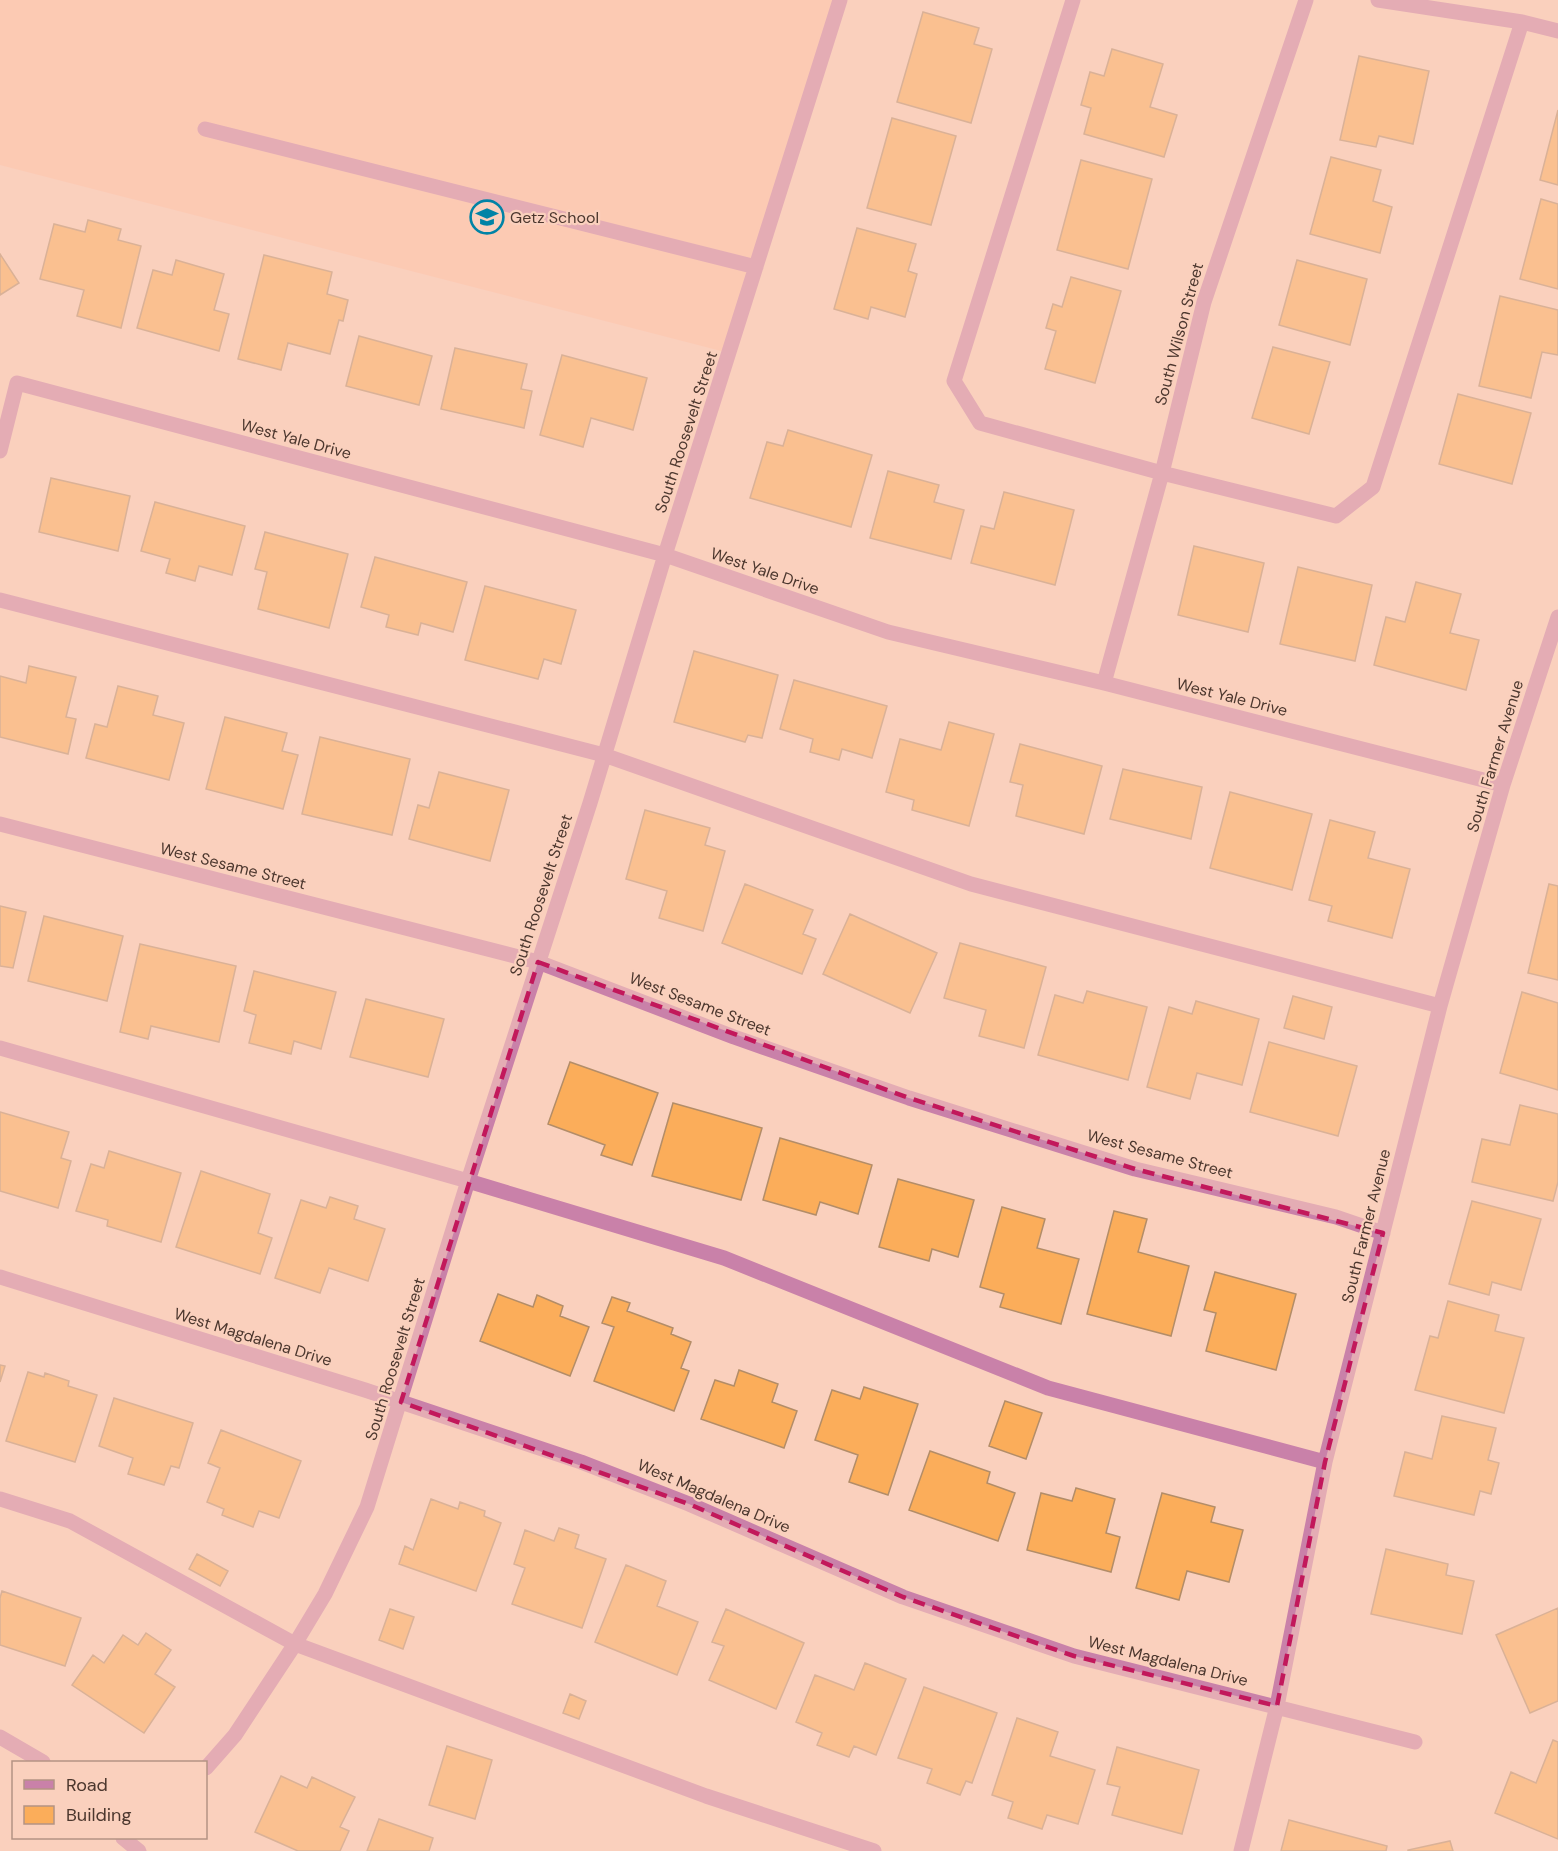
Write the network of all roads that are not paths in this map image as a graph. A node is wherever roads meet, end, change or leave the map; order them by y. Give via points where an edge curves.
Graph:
1 (840, 0) edge
2 (1073, 0) edge
3 (1306, 0) edge
4 (1378, 0) edge
5 (1522, 22) junction
6 (1558, 31) edge
7 (205, 129) dead end
8 (756, 267) junction
9 (0, 451) edge
10 (1161, 473) junction
11 (665, 555) junction
12 (0, 600) edge
13 (1558, 617) edge
14 (1104, 683) junction
15 (604, 755) junction
16 (1503, 785) junction
17 (0, 824) edge
18 (538, 962) junction
19 (1440, 1006) junction
20 (0, 1048) edge
21 (468, 1180) junction
22 (1383, 1233) junction
23 (0, 1277) edge
24 (400, 1402) junction
25 (1325, 1462) junction
26 (0, 1499) edge
27 (295, 1644) junction
28 (1277, 1706) junction
29 (0, 1737) edge
30 (1415, 1742) dead end
31 (41, 1761) edge
32 (207, 1767) edge
33 (874, 1851) edge
34 (1241, 1851) edge

1 - 8 street, South Roosevelt Street
2 - 10 street via 954,381 980,423
3 - 10 street, South Wilson Street via 1204,302
4 - 5 street
5 - 6 street
5 - 10 street via 1373,487 1336,516
7 - 8 street
8 - 11 street, South Roosevelt Street
9 - 11 street, West Yale Drive via 17,383
10 - 14 street, South Wilson Street
11 - 14 street, West Yale Drive via 888,632
11 - 15 street, South Roosevelt Street
12 - 15 street
13 - 16 street, South Farmer Avenue
14 - 16 street, West Yale Drive
15 - 18 street, South Roosevelt Street
15 - 19 street via 971,885
16 - 19 street, South Farmer Avenue
17 - 18 street, West Sesame Street
18 - 21 street, South Roosevelt Street
18 - 22 street, West Sesame Street via 909,1098 1135,1169 1336,1217
19 - 22 street, South Farmer Avenue
20 - 21 street
21 - 24 street, South Roosevelt Street
21 - 25 street via 724,1258 1048,1388
22 - 25 street, South Farmer Avenue
23 - 24 street, West Magdalena Drive
24 - 27 street, South Roosevelt Street via 367,1507 325,1594
24 - 28 street, West Magdalena Drive via 581,1462 689,1504 903,1597 1074,1656
25 - 28 street, South Farmer Avenue
26 - 27 street via 70,1521
27 - 32 street, South Roosevelt Street via 235,1735
27 - 33 street via 706,1796
28 - 30 street, West Magdalena Drive
28 - 34 street, South Farmer Avenue
29 - 31 street

